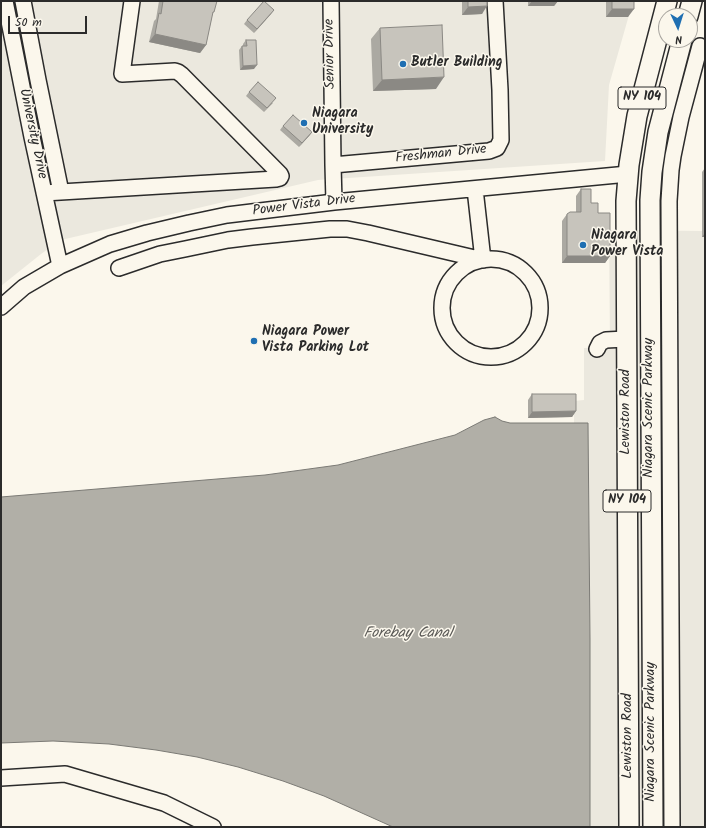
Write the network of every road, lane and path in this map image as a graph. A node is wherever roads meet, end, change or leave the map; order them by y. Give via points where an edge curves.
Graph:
1 (5, 1) edge
2 (24, 1) edge
3 (132, 1) edge
4 (330, 1) edge
5 (495, 1) edge
6 (667, 1) edge
7 (700, 46) dead end
8 (680, 48) edge
9 (38, 80) junction
10 (21, 81) junction
11 (50, 136) junction
12 (32, 137) junction
13 (333, 165) junction
14 (628, 174) junction
15 (475, 189) junction
16 (61, 192) junction
17 (44, 193) junction
18 (334, 202) junction
19 (248, 213) junction
20 (252, 237) junction
21 (124, 240) junction
22 (483, 260) junction
23 (60, 266) junction
24 (1, 307) edge
25 (626, 339) junction
26 (597, 349) dead end
27 (1, 778) edge
28 (212, 827) edge
29 (629, 827) edge
30 (653, 827) edge
31 (672, 827) edge

1 - 10 street, University Drive
2 - 9 street
3 - 16 street via 122,74 178,72 281,176 276,179
4 - 13 street, Senior Drive
5 - 13 street, Freshman Drive via 501,140 497,148 489,151
6 - 14 main road, Lewiston Road / NY 104 via 637,116
7 - 31 street via 674,150 669,201
8 - 30 main road, Niagara Scenic Parkway via 658,132 650,200
9 - 10 street
9 - 11 street
10 - 12 street, University Drive
11 - 12 street
11 - 16 street
12 - 17 street, University Drive
13 - 18 street, Senior Drive
14 - 15 street, Power Vista Drive
14 - 25 main road, Lewiston Road / NY 104
15 - 18 street, Power Vista Drive
15 - 22 street
16 - 17 street
17 - 23 street, University Drive
18 - 19 street, Power Vista Drive
19 - 20 street
19 - 21 street, Power Vista Drive via 189,222
20 - 21 street via 185,248 126,266
20 - 22 street via 348,229
21 - 23 street, Power Vista Drive
22 - 22 street via 471,263 458,271 448,283 442,298 441,313 445,328 453,341 465,351 480,357 496,358 521,347 531,337 539,318 539,297 534,284 514,265 500,260
23 - 24 street, Power Vista Drive via 24,287
25 - 26 street via 606,340 600,343
25 - 29 main road, Lewiston Road / NY 104
27 - 28 street via 65,774 164,803

